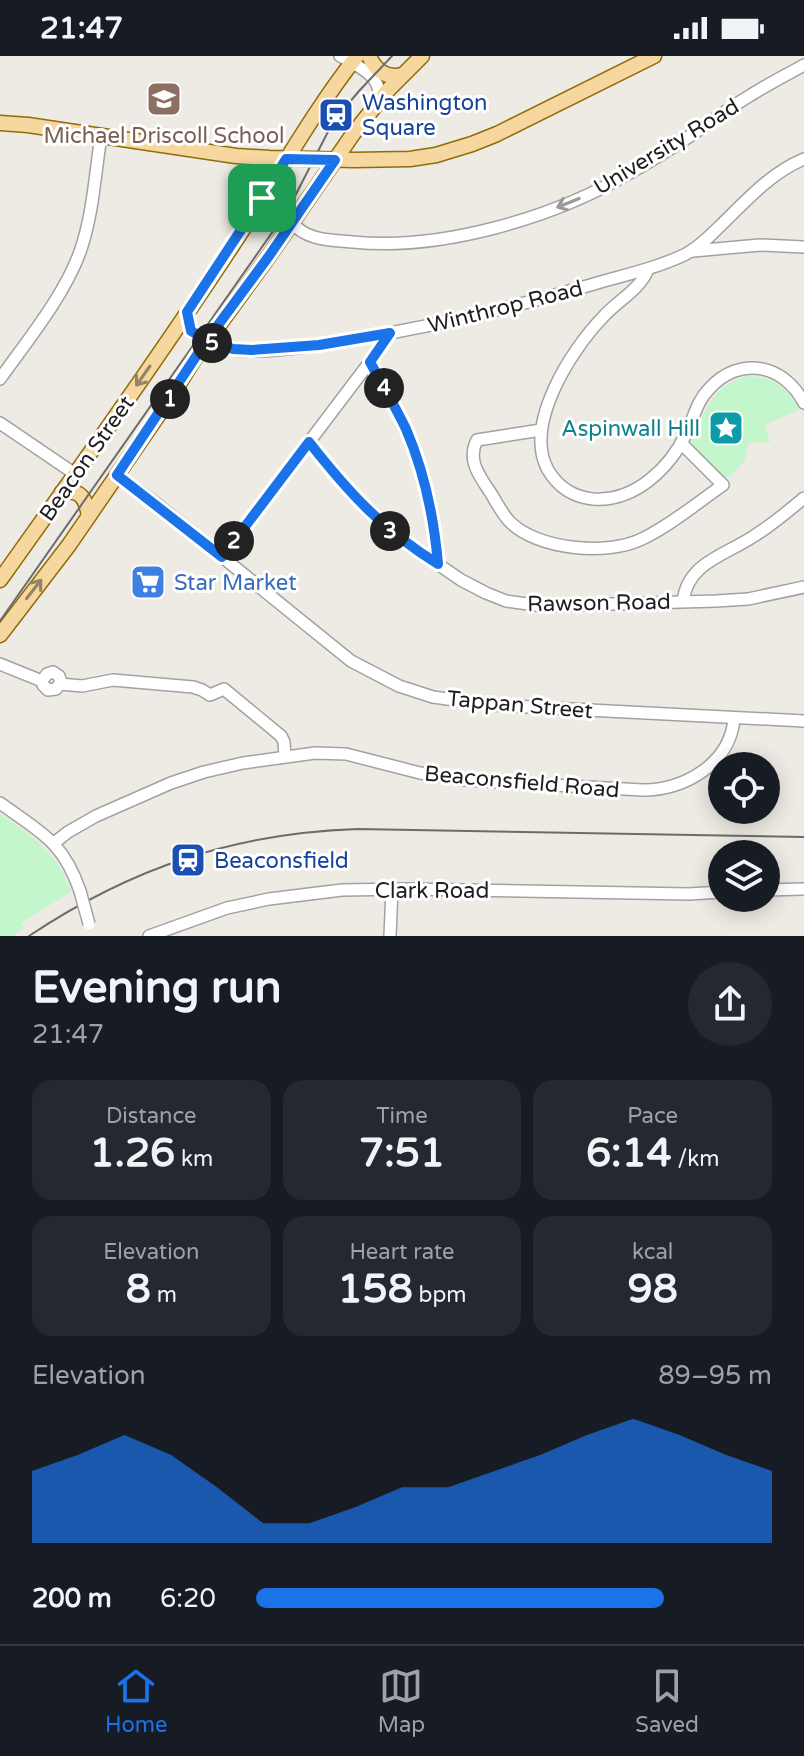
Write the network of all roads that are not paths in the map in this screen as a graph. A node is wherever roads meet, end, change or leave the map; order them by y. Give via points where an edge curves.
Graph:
1 (369, 56) edge
2 (422, 56) edge
3 (654, 56) edge
4 (350, 58) edge
5 (804, 65) edge
6 (402, 75) junction
7 (378, 102) junction
8 (0, 123) edge
9 (101, 136) junction
10 (286, 159) junction
11 (804, 159) edge
12 (335, 160) junction
13 (292, 222) junction
14 (804, 247) edge
15 (690, 252) junction
16 (648, 269) junction
17 (187, 312) junction
18 (390, 333) junction
19 (207, 340) junction
20 (370, 362) junction
21 (0, 379) edge
22 (804, 403) edge
23 (0, 423) edge
24 (541, 430) junction
25 (309, 442) junction
26 (681, 443) junction
27 (75, 474) junction
28 (117, 475) junction
29 (62, 492) junction
30 (804, 498) edge
31 (89, 516) junction
32 (222, 557) junction
33 (438, 564) junction
34 (0, 580) edge
35 (804, 587) edge
36 (683, 601) junction
37 (0, 635) edge
38 (0, 664) edge
39 (734, 718) junction
40 (804, 721) edge
41 (285, 756) junction
42 (0, 803) edge
43 (54, 843) junction
44 (392, 889) junction
45 (804, 889) edge
46 (780, 890) edge
47 (708, 892) edge
48 (90, 930) edge
49 (149, 936) edge
50 (390, 936) edge

1 - 6 main road via 386,76
2 - 6 main road, Beacon Street
3 - 12 main road via 460,148 410,159
4 - 7 street via 375,80
4 - 10 main road, Beacon Street
5 -> 13 street, University Road via 625,176 509,225 405,243 363,243 312,236
6 - 7 main road, Beacon Street
7 - 12 main road, Beacon Street
8 - 9 main road
9 - 10 main road
9 - 21 street via 79,254
10 - 12 main road
10 - 17 main road, Beacon Street
11 - 15 street, Winthrop Road via 772,177
12 - 13 main road, Beacon Street
13 - 19 main road, Beacon Street
14 - 15 street
15 - 16 street, Winthrop Road
16 - 18 street, Winthrop Road
16 - 24 street via 573,356
17 - 19 street via 191,331
17 -> 27 main road, Beacon Street
18 - 19 street, Winthrop Road via 252,350
18 - 20 street
19 - 28 main road, Beacon Street
20 - 25 street
20 - 33 street via 413,448
22 - 26 street via 775,372 757,367 735,371 707,390
23 - 27 street
24 - 26 street via 551,475 568,492 591,498 612,498 638,487
24 - 26 street via 477,440 474,464 510,521 544,540 581,549 641,540 723,485
25 - 32 street
25 - 33 street, Rawson Road via 384,526
27 - 29 main road, Beacon Street
28 - 31 main road, Beacon Street
28 - 32 street, Tappan Street
29 - 31 main road via 82,496
29 - 34 main road, Beacon Street
30 - 36 street via 757,534 700,567
37 -> 31 main road, Beacon Street
32 - 39 street, Tappan Street via 351,661 415,692 491,705
33 - 36 street, Rawson Road via 486,593 521,604
35 - 36 street, Rawson Road via 743,600
38 - 41 street via 42,681 50,691 60,684 115,680 193,687 210,695 224,689 280,734
39 - 40 street, Tappan Street
39 - 41 street, Beaconsfield Road via 727,743 707,768 681,784 653,790 465,780 341,753
41 - 43 street, Beaconsfield Road via 171,783 96,816
42 - 43 street
43 - 48 street, bridge via 67,858
44 - 47 street, Clark Road
44 - 49 street, Clark Road via 269,899
44 - 50 street
45 - 46 street

